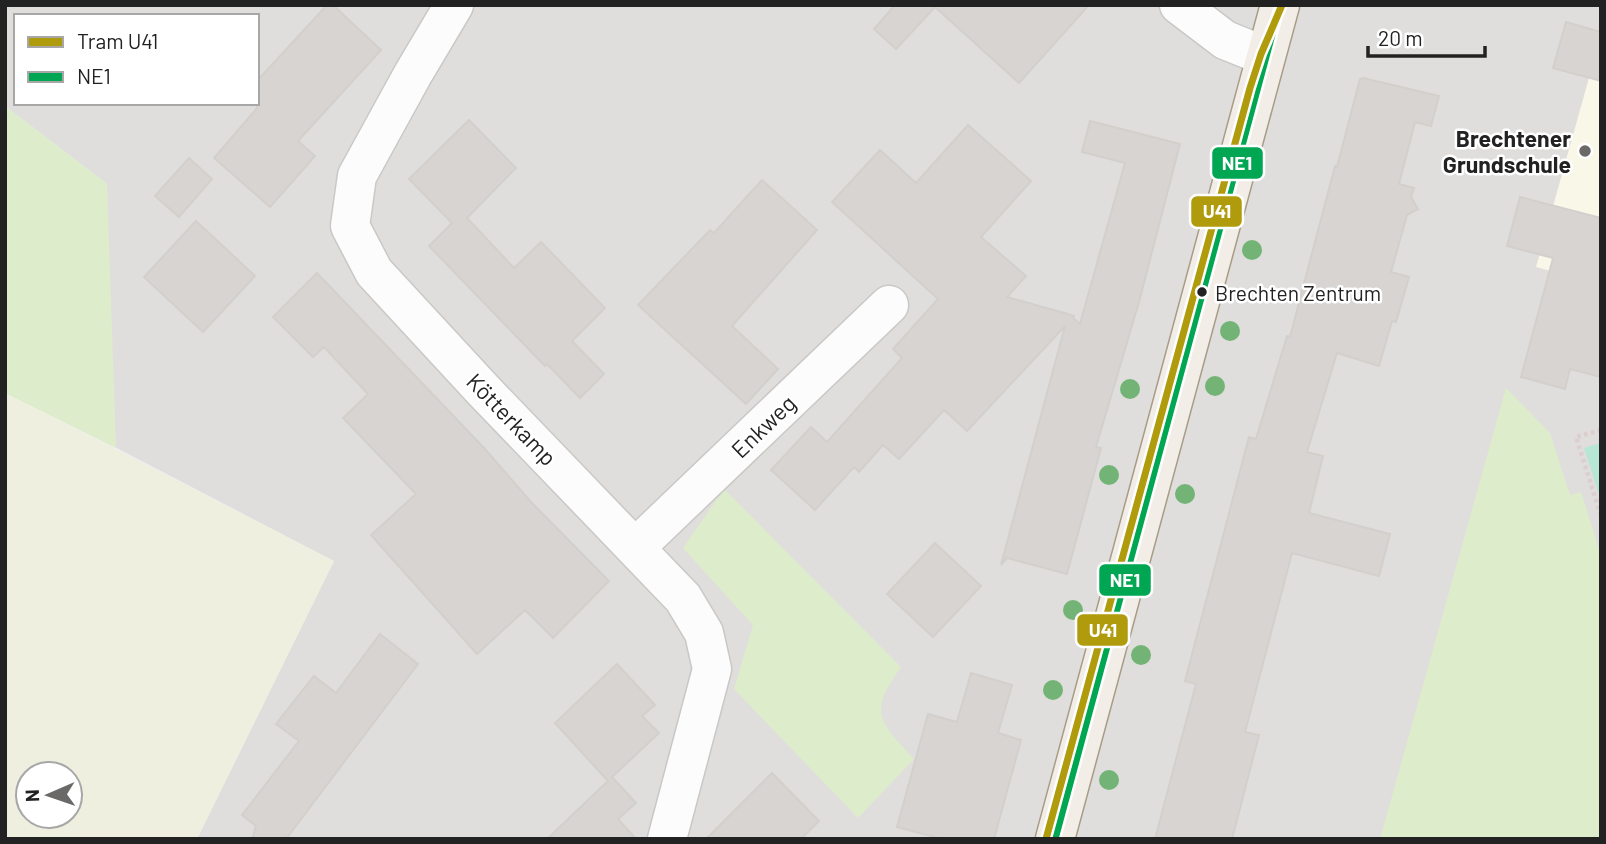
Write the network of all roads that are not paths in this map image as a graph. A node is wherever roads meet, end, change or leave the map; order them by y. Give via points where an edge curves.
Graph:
1 (454, 5) edge
2 (1280, 5) edge
3 (1182, 6) edge
4 (1265, 56) junction
5 (889, 305) dead end
6 (636, 547) junction
7 (667, 839) edge
8 (1055, 839) edge

1 - 6 street, Kötterkamp via 357,176 350,226 374,272
2 - 4 main road
3 - 4 street via 1225,40
4 - 8 main road
5 - 6 street, Enkweg
6 - 7 street, Kötterkamp via 683,598 704,633 712,669

